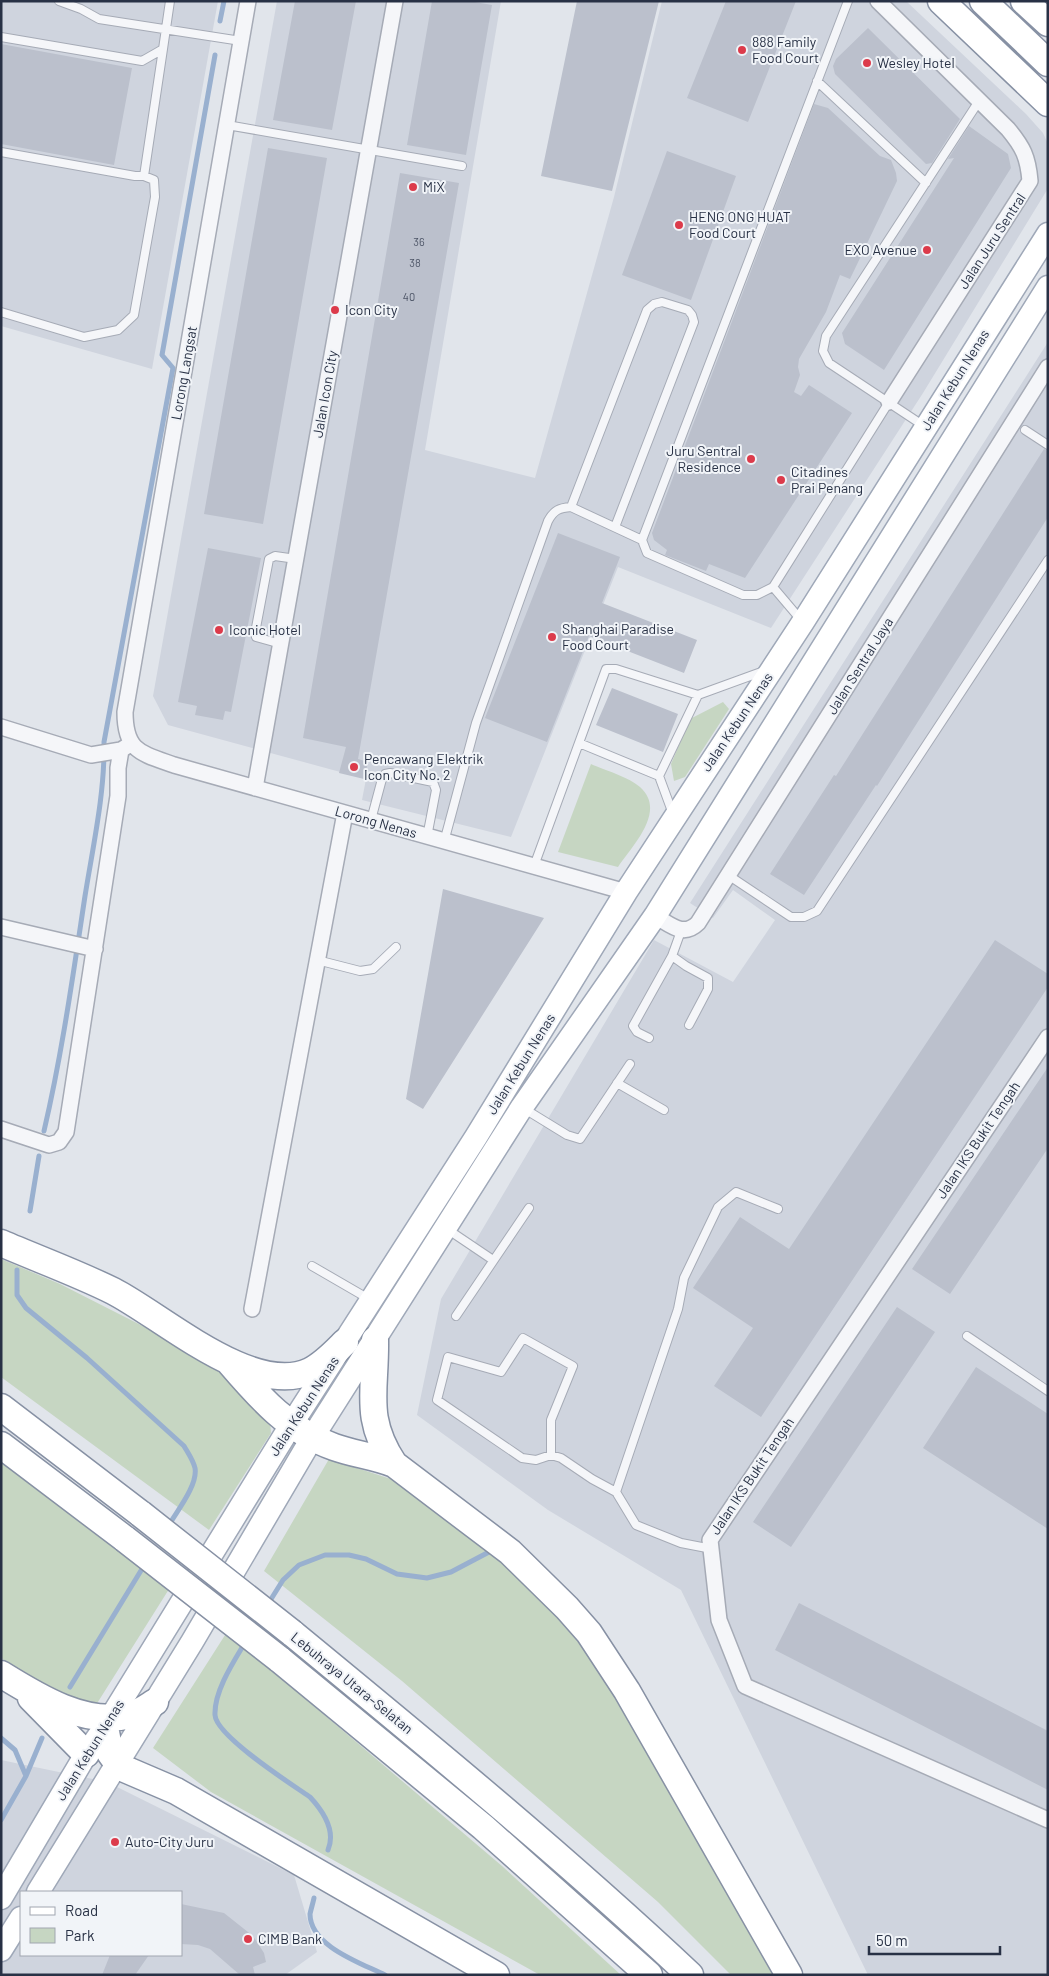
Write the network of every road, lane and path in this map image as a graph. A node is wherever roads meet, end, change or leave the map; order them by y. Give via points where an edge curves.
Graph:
1 (59, 1) edge
2 (170, 1) edge
3 (248, 1) edge
4 (395, 1) edge
5 (848, 1) edge
6 (878, 1) edge
7 (941, 1) edge
8 (983, 1) edge
9 (1024, 1) edge
10 (1048, 23) edge
11 (168, 28) junction
12 (1, 38) edge
13 (241, 41) junction
14 (163, 49) junction
15 (1048, 63) edge
16 (1012, 69) junction
17 (1048, 77) edge
18 (817, 80) junction
19 (980, 101) junction
20 (1048, 103) edge
21 (227, 125) junction
22 (369, 150) junction
23 (1, 152) edge
24 (462, 166) dead end
25 (144, 176) junction
26 (926, 183) junction
27 (1048, 234) edge
28 (1048, 286) edge
29 (1, 312) edge
30 (1048, 367) edge
31 (889, 402) junction
32 (926, 427) junction
33 (1025, 430) dead end
34 (1048, 445) edge
35 (571, 507) junction
36 (615, 527) junction
37 (642, 540) junction
38 (296, 560) junction
39 (1048, 560) edge
40 (773, 587) junction
41 (803, 622) junction
42 (281, 644) junction
43 (773, 668) junction
44 (698, 695) junction
45 (1, 727) edge
46 (579, 743) junction
47 (120, 748) junction
48 (659, 776) junction
49 (255, 788) junction
50 (345, 813) junction
51 (674, 817) junction
52 (371, 820) junction
53 (427, 837) junction
54 (444, 842) junction
55 (534, 866) junction
56 (728, 875) junction
57 (626, 892) junction
58 (655, 916) junction
59 (1, 927) edge
60 (681, 931) junction
61 (396, 947) dead end
62 (90, 948) junction
63 (672, 956) junction
64 (317, 960) junction
65 (689, 1025) dead end
66 (1048, 1037) edge
67 (649, 1038) dead end
68 (630, 1064) dead end
69 (617, 1083) junction
70 (522, 1107) junction
71 (664, 1110) dead end
72 (1, 1129) edge
73 (529, 1208) dead end
74 (778, 1209) dead end
75 (445, 1228) junction
76 (1, 1243) edge
77 (493, 1260) junction
78 (312, 1266) dead end
79 (371, 1300) junction
80 (252, 1309) dead end
81 (456, 1316) dead end
82 (967, 1336) dead end
83 (375, 1340) junction
84 (345, 1342) junction
85 (230, 1363) junction
86 (1048, 1390) edge
87 (1, 1407) edge
88 (302, 1432) junction
89 (1, 1445) edge
90 (551, 1455) junction
91 (394, 1464) junction
92 (616, 1492) junction
93 (712, 1549) junction
94 (10, 1679) edge
95 (155, 1702) junction
96 (107, 1723) junction
97 (86, 1754) junction
98 (112, 1773) junction
99 (1048, 1820) edge
100 (39, 1891) edge
101 (1, 1898) edge
102 (20, 1920) edge
103 (1, 1950) edge
104 (496, 1975) edge
105 (649, 1975) edge
106 (690, 1975) edge
107 (789, 1975) edge

1 - 11 lane via 99,19
2 - 11 lane
3 - 13 street, Lorong Langsat
4 - 22 street, Jalan Icon City
5 - 18 lane
6 - 19 street, Jalan Juru Sentral
7 - 16 highway
8 - 15 highway
9 - 10 highway
11 - 13 lane
11 - 14 lane
12 - 14 lane via 142,61
13 - 21 street, Lorong Langsat
14 - 25 lane
16 - 17 highway
16 - 20 highway
18 - 26 lane
18 - 37 lane
19 - 26 lane
19 - 31 street, Jalan Juru Sentral via 1022,146 1030,181
21 - 22 lane
21 - 47 street, Lorong Langsat
22 - 24 lane
22 - 38 street, Jalan Icon City
23 - 25 lane
25 - 29 lane via 154,180 155,198 134,315 118,330 84,337
26 - 31 lane via 826,336 823,352 829,363
27 - 32 main road, Jalan Kebun Nenas
28 - 58 main road, Jalan Kebun Nenas
30 - 56 street, Jalan Sentral Jaya
31 - 32 lane
31 - 40 lane, Jalan Juru Sentral
32 - 41 main road, Jalan Kebun Nenas
33 - 34 lane
35 - 36 lane
35 - 36 lane via 647,310 662,302 688,310 694,322
35 - 54 lane via 553,512 548,521 476,723
36 - 37 lane
37 - 40 lane via 647,552 743,595 757,595
38 - 42 street, Jalan Icon City
38 - 42 lane via 275,556 269,559 255,633 256,637
39 - 56 lane via 818,911 804,917 791,916
40 - 41 lane
41 - 43 main road, Jalan Kebun Nenas
42 - 49 street, Jalan Icon City
43 - 44 lane
43 - 51 main road, Jalan Kebun Nenas
44 - 46 lane via 616,669 606,670
44 - 48 lane
45 - 47 street via 91,755
46 - 48 lane
46 - 55 lane
47 - 49 street, Lorong Nenas
47 - 62 street via 118,796
48 - 51 lane
49 - 50 street, Lorong Nenas
50 - 52 street, Lorong Nenas
50 - 64 street
51 - 57 main road, Jalan Kebun Nenas
52 - 53 street, Lorong Nenas
52 - 53 lane via 385,774 433,782 436,790
53 - 54 street, Lorong Nenas
54 - 55 street, Lorong Nenas
55 - 57 street, Lorong Nenas
56 - 60 street, Jalan Sentral Jaya via 698,923 691,930
57 - 79 main road, Jalan Kebun Nenas via 476,1137
58 - 60 street
58 - 70 main road, Jalan Kebun Nenas
59 - 62 street
60 - 63 lane
61 - 64 lane via 373,969 360,971
62 - 72 street via 66,1132 59,1142 49,1146
63 - 65 lane via 708,978 708,989
63 - 67 lane via 633,1026
64 - 80 street
66 - 93 street, Jalan IKS Bukit Tengah via 710,1540
68 - 69 lane
69 - 70 lane via 580,1139 567,1135
69 - 71 lane
70 - 75 main road, Jalan Kebun Nenas
73 - 77 lane
74 - 92 lane via 736,1192 718,1207 684,1278 678,1308
75 - 77 lane
75 - 83 main road, Jalan Kebun Nenas
76 - 85 highway via 113,1292
77 - 81 lane
78 - 79 lane
79 - 84 main road, Jalan Kebun Nenas
82 - 86 lane
83 - 88 main road, Jalan Kebun Nenas
83 - 91 highway via 373,1416 383,1448
84 - 85 highway via 326,1361 300,1374 273,1376
84 - 88 main road, Jalan Kebun Nenas
85 - 88 highway via 272,1410
87 - 106 highway, Lebuhraya Utara–Selatan, bridge via 292,1633 534,1834
88 - 91 highway via 336,1448
88 - 95 main road, Jalan Kebun Nenas
88 - 96 main road, Jalan Kebun Nenas
89 - 105 highway, Lebuhraya Utara–Selatan, bridge via 279,1659 483,1827
90 - 90 lane via 536,1460 522,1458 437,1400 448,1357 501,1372 523,1338 573,1366 551,1420
90 - 92 lane
91 - 107 highway via 510,1552 589,1633 637,1707
92 - 93 lane via 636,1525 681,1543
93 - 99 street, Jalan IKS Bukit Tengah via 718,1620 745,1686
94 - 96 highway via 79,1714
94 - 97 highway
95 - 96 highway via 132,1715
95 - 98 main road, Jalan Kebun Nenas
96 - 97 main road, Jalan Kebun Nenas
96 - 98 highway
97 - 101 main road, Jalan Kebun Nenas
98 - 100 main road, Jalan Kebun Nenas
98 - 104 highway via 176,1792
102 - 103 main road

